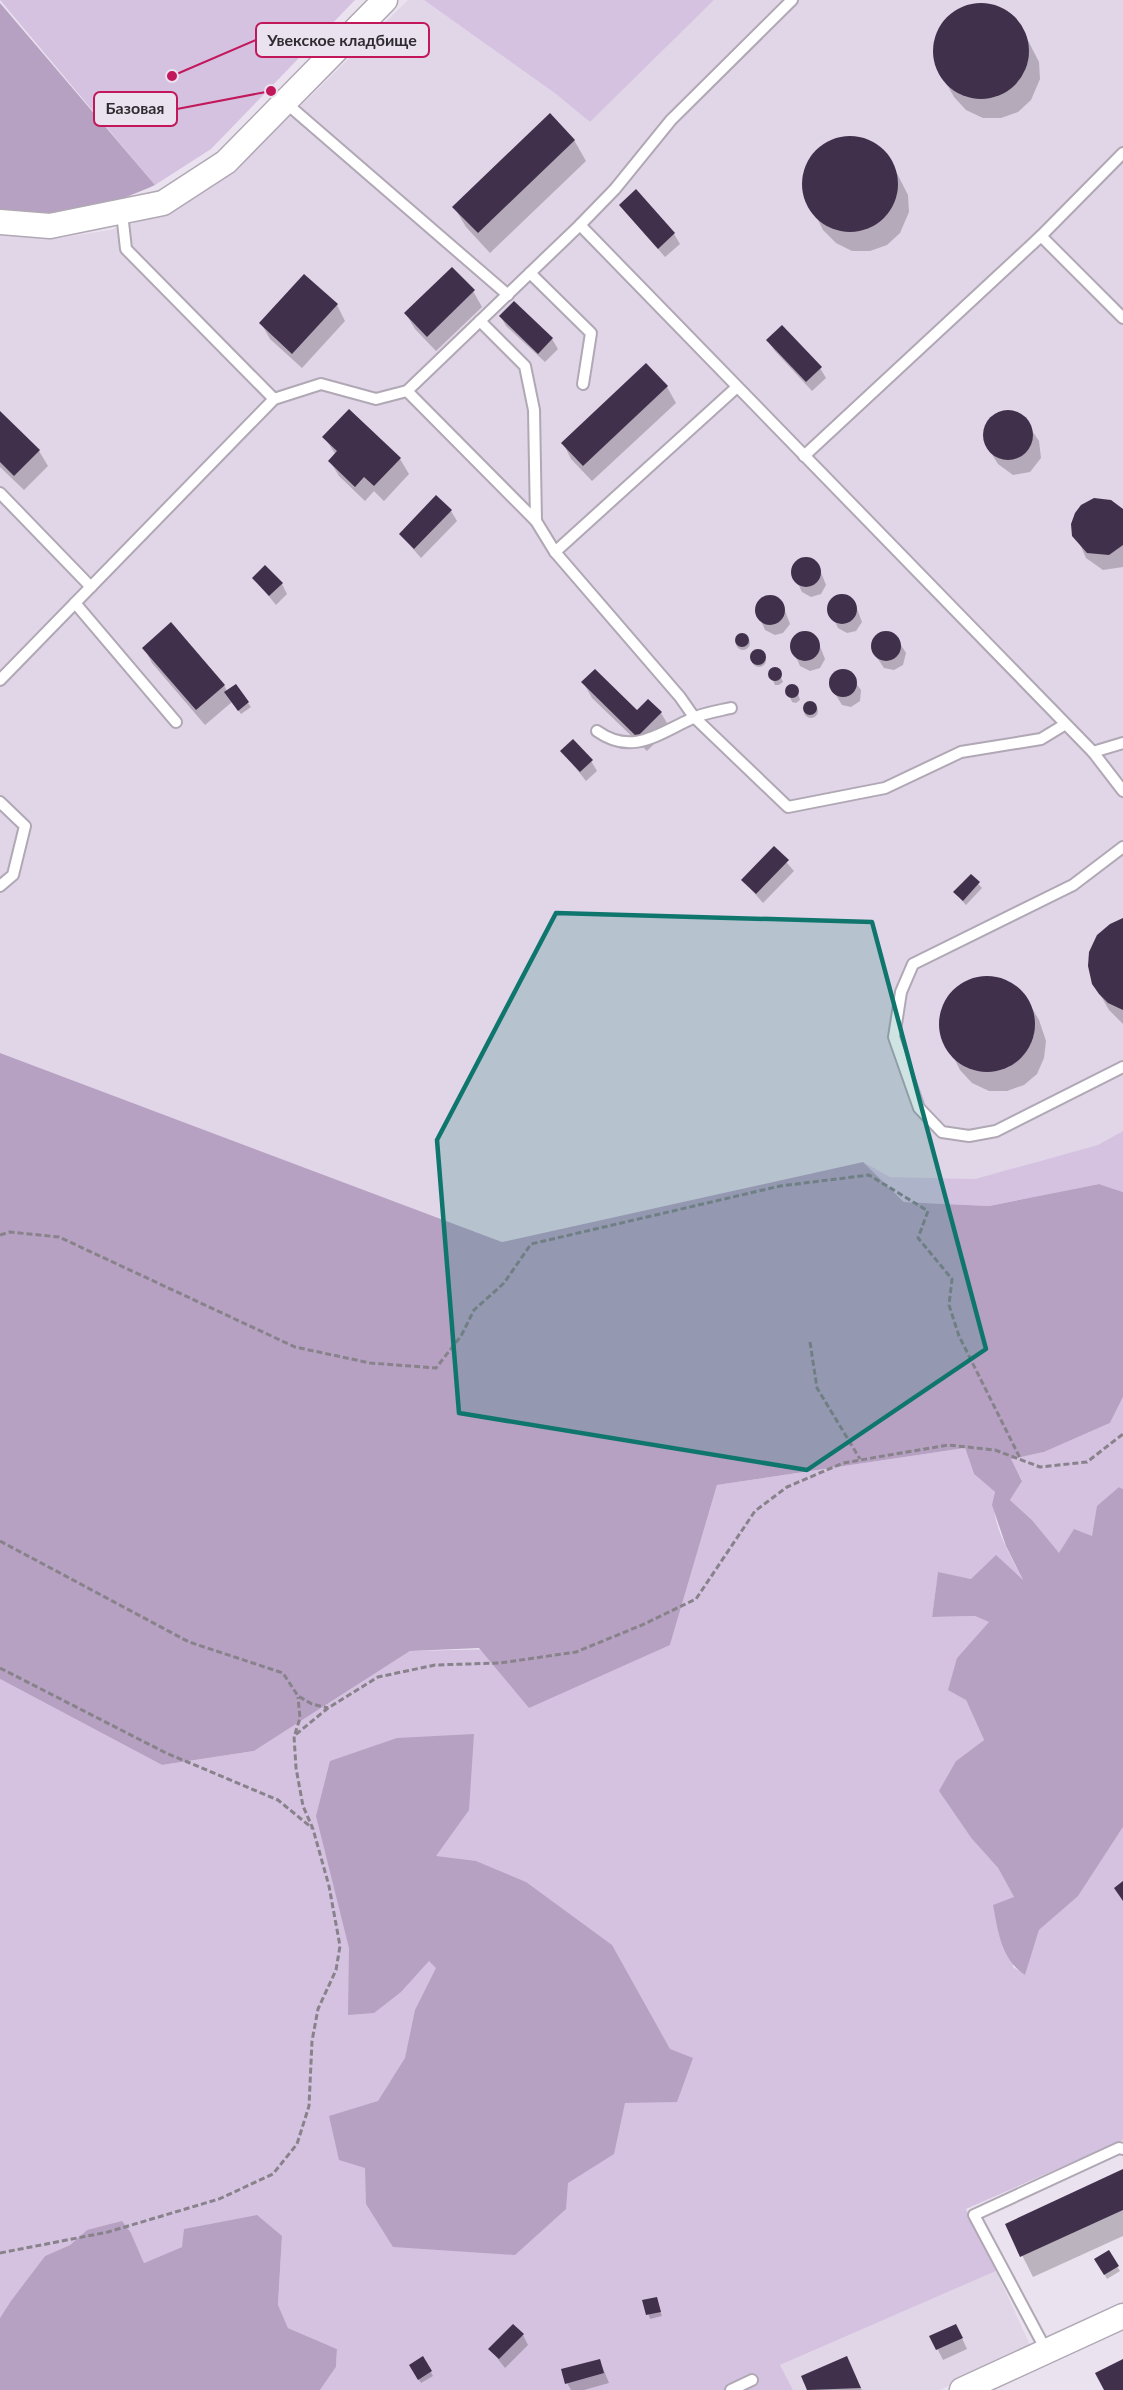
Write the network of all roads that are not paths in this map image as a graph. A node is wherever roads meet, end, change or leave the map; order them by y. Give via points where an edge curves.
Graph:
1 (385, 0) edge
2 (792, 0) edge
3 (285, 103) junction
4 (1123, 153) edge
5 (122, 213) junction
6 (0, 222) edge
7 (580, 225) junction
8 (1041, 236) junction
9 (530, 273) junction
10 (508, 295) junction
11 (1123, 318) edge
12 (480, 321) junction
13 (583, 384) dead end
14 (737, 387) junction
15 (407, 391) junction
16 (274, 399) junction
17 (804, 456) junction
18 (0, 494) edge
19 (536, 521) junction
20 (555, 552) junction
21 (91, 587) junction
22 (75, 603) junction
23 (0, 680) edge
24 (731, 708) dead end
25 (694, 717) junction
26 (176, 722) dead end
27 (1064, 725) junction
28 (597, 731) dead end
29 (1123, 743) edge
30 (1093, 752) junction
31 (1123, 791) edge
32 (0, 802) edge
33 (1123, 847) edge
34 (0, 886) edge
35 (1123, 1067) edge
36 (1123, 2149) edge
37 (1123, 2316) edge
38 (1046, 2350) junction
39 (752, 2380) dead end
40 (731, 2390) edge
41 (962, 2390) edge

1 - 3 street
2 - 7 lane via 671,120
3 - 5 street via 226,162 193,185 163,203
3 - 10 lane
4 - 8 lane
5 - 6 street via 50,226
5 - 16 lane via 126,249
7 - 9 lane
7 - 14 lane
8 - 11 lane
8 - 17 lane
9 - 10 lane
9 - 13 lane via 591,333
10 - 12 lane
12 - 15 lane
12 - 19 lane via 525,366 534,410
14 - 17 lane
14 - 20 lane
15 - 16 lane via 376,399 321,384
15 - 19 lane
16 - 21 lane
17 - 27 lane
18 - 21 lane
19 - 20 lane
20 - 25 lane
21 - 22 lane
22 - 23 lane
22 - 26 lane
24 - 25 lane
25 - 27 lane via 788,807 885,788 962,752 1041,739
25 - 28 lane via 642,743 609,739
27 - 30 lane
29 - 30 lane
30 - 31 lane
32 - 34 lane via 24,826 13,875
33 - 35 lane via 1072,885 913,964 901,992 894,1037 919,1108 942,1132 969,1136 996,1131
36 - 38 lane via 974,2215
37 - 38 street
38 - 41 street
39 - 40 lane

